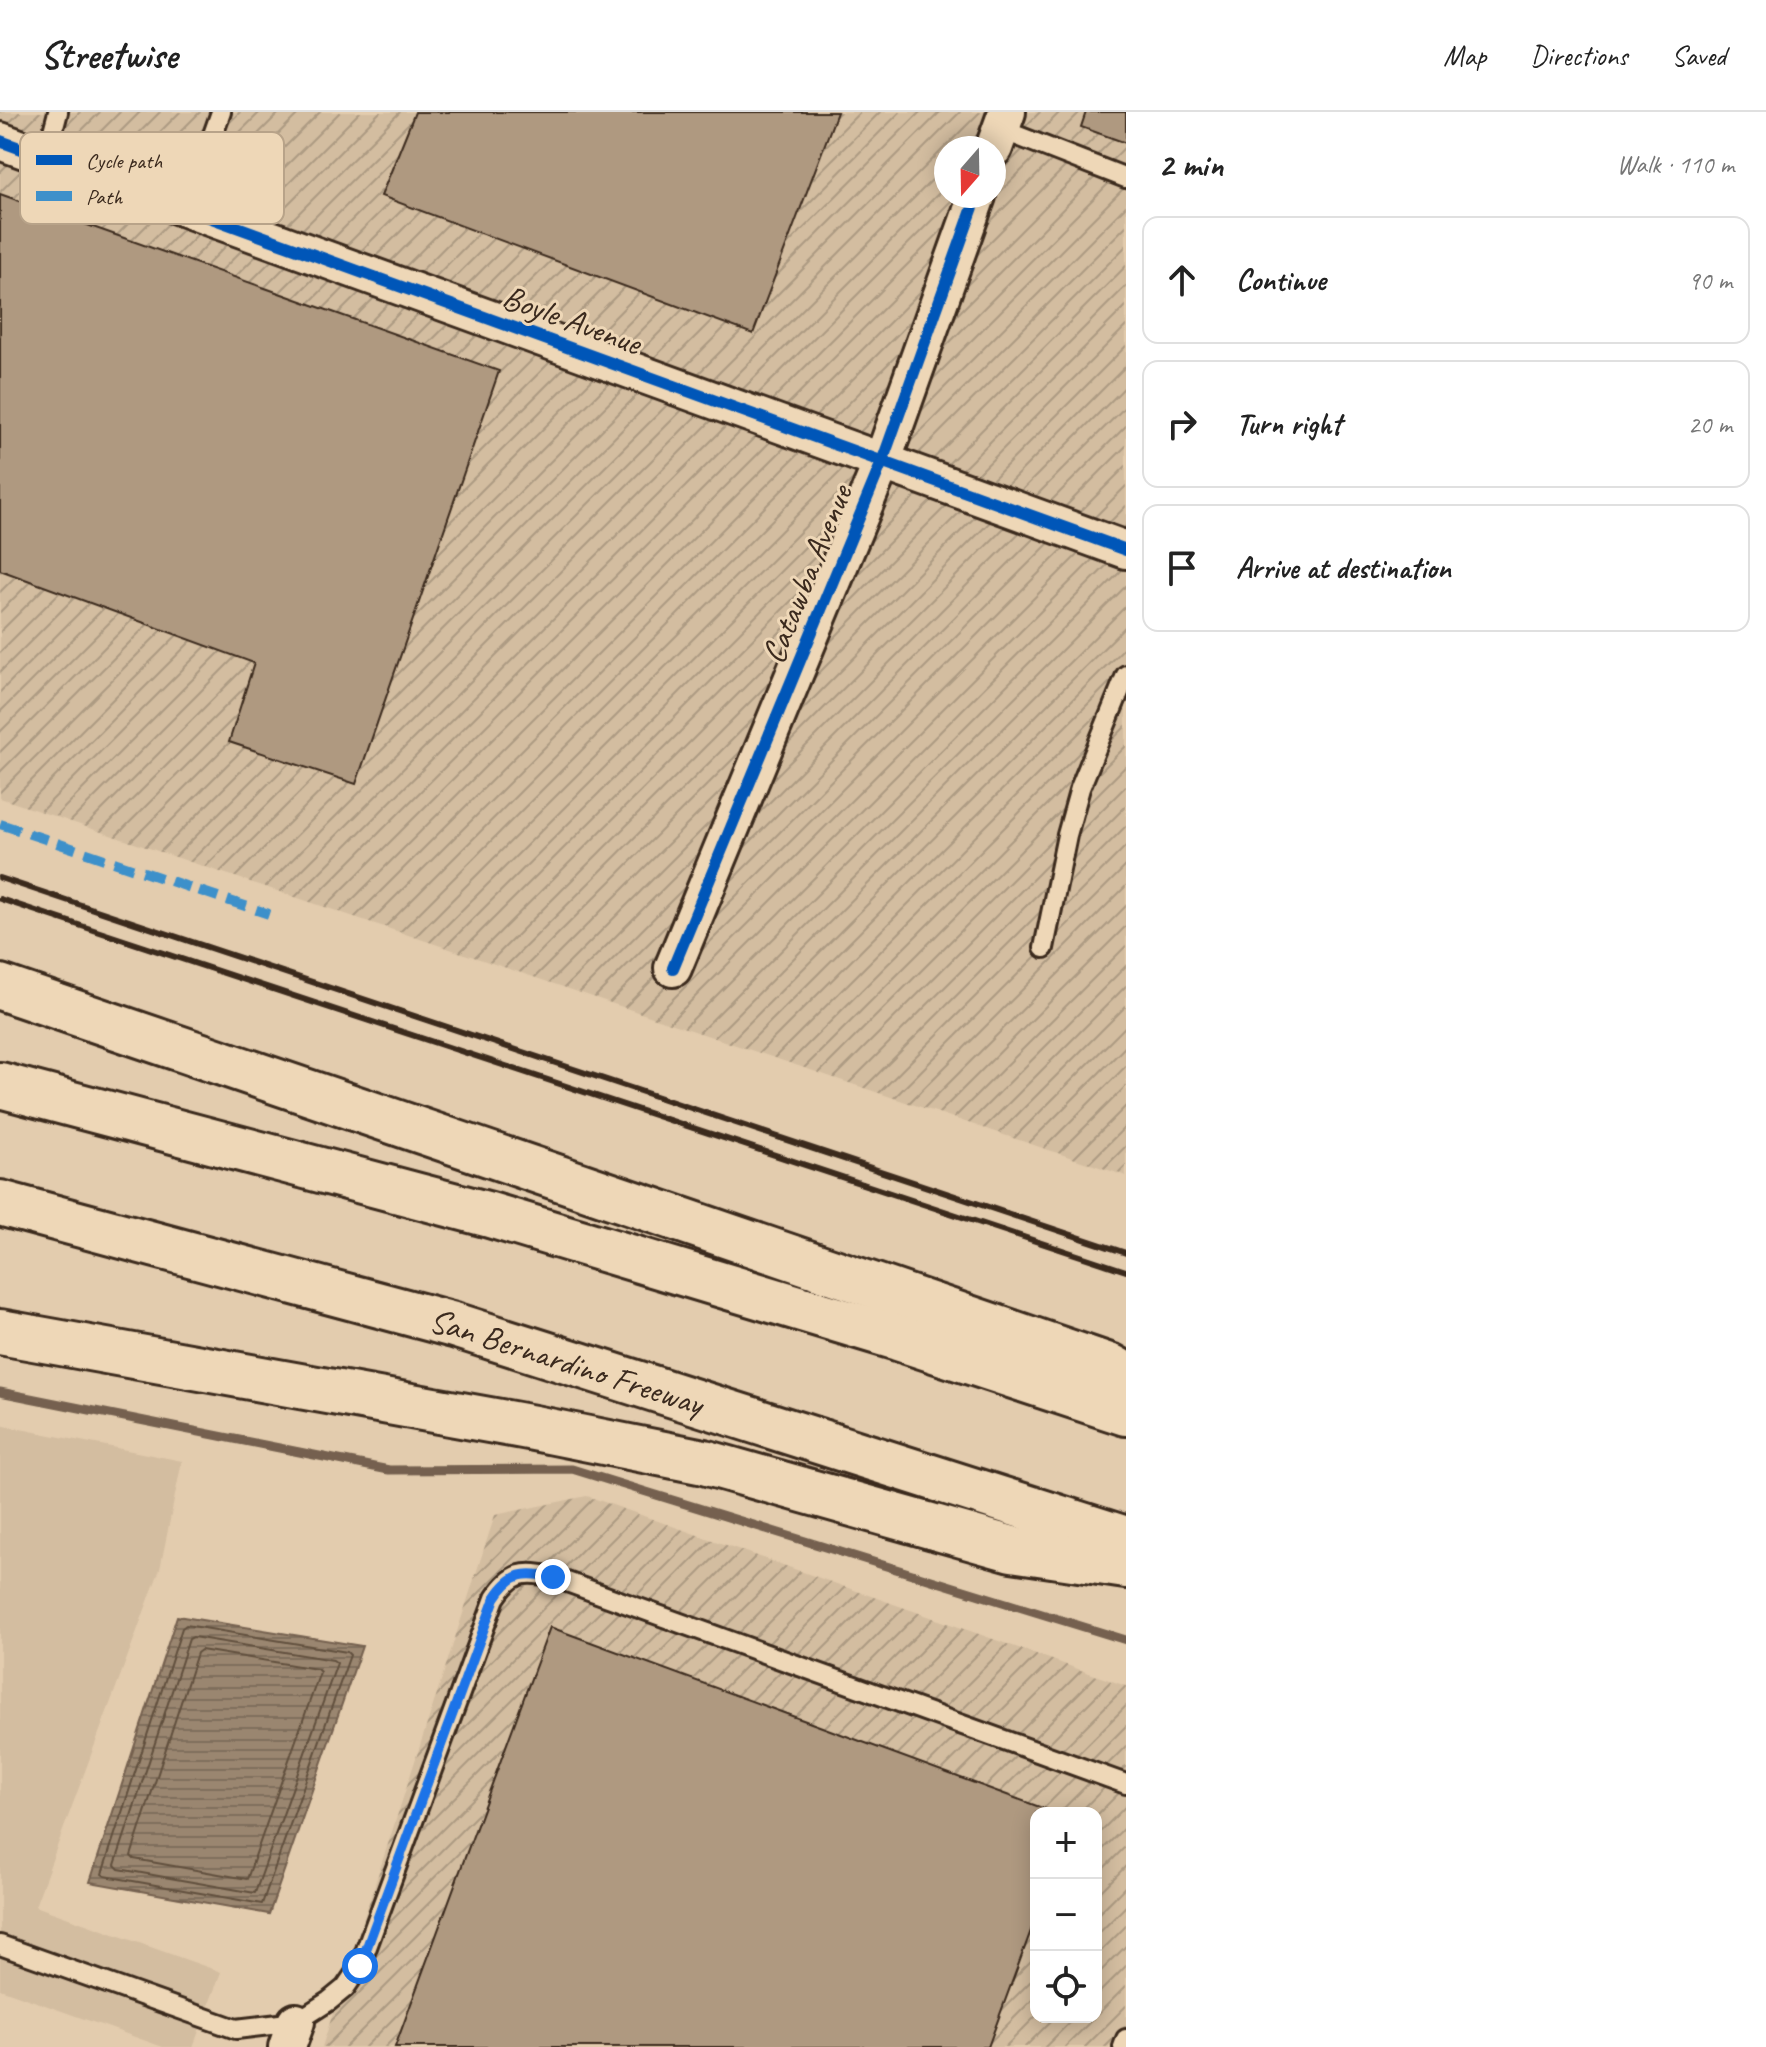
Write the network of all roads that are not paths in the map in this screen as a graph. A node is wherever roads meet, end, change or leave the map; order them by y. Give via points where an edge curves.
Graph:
1 (58, 112) edge
2 (221, 112) edge
3 (1000, 130) edge
4 (53, 132) edge
5 (214, 132) edge
6 (0, 141) edge
7 (20, 148) edge
8 (1126, 178) edge
9 (973, 208) edge
10 (228, 224) edge
11 (882, 462) junction
12 (1126, 550) edge
13 (1126, 675) edge
14 (1044, 948) dead end
15 (673, 968) dead end
16 (0, 987) edge
17 (0, 1085) edge
18 (0, 1203) edge
19 (0, 1332) edge
20 (1126, 1375) edge
21 (1126, 1413) edge
22 (1126, 1539) edge
23 (1126, 1566) edge
24 (1126, 1784) edge
25 (0, 1945) edge
26 (292, 2034) edge
27 (1126, 2039) edge
28 (1123, 2047) edge

1 - 4 lane
2 - 5 lane
3 - 8 lane
6 - 7 street, Boyle Avenue
9 - 11 street, Catawba Avenue
10 - 11 street, Boyle Avenue
11 - 12 street, Boyle Avenue
11 - 15 street, Catawba Avenue
13 - 14 lane via 1080,788
16 - 20 highway
17 - 21 highway via 490,1215
18 - 22 highway, San Bernardino Freeway via 454,1325
19 - 23 highway via 704,1462 1012,1549
24 - 26 lane via 553,1577 517,1575 504,1584 487,1617 360,1966 345,1988
25 - 26 lane via 236,2029
27 - 28 lane

